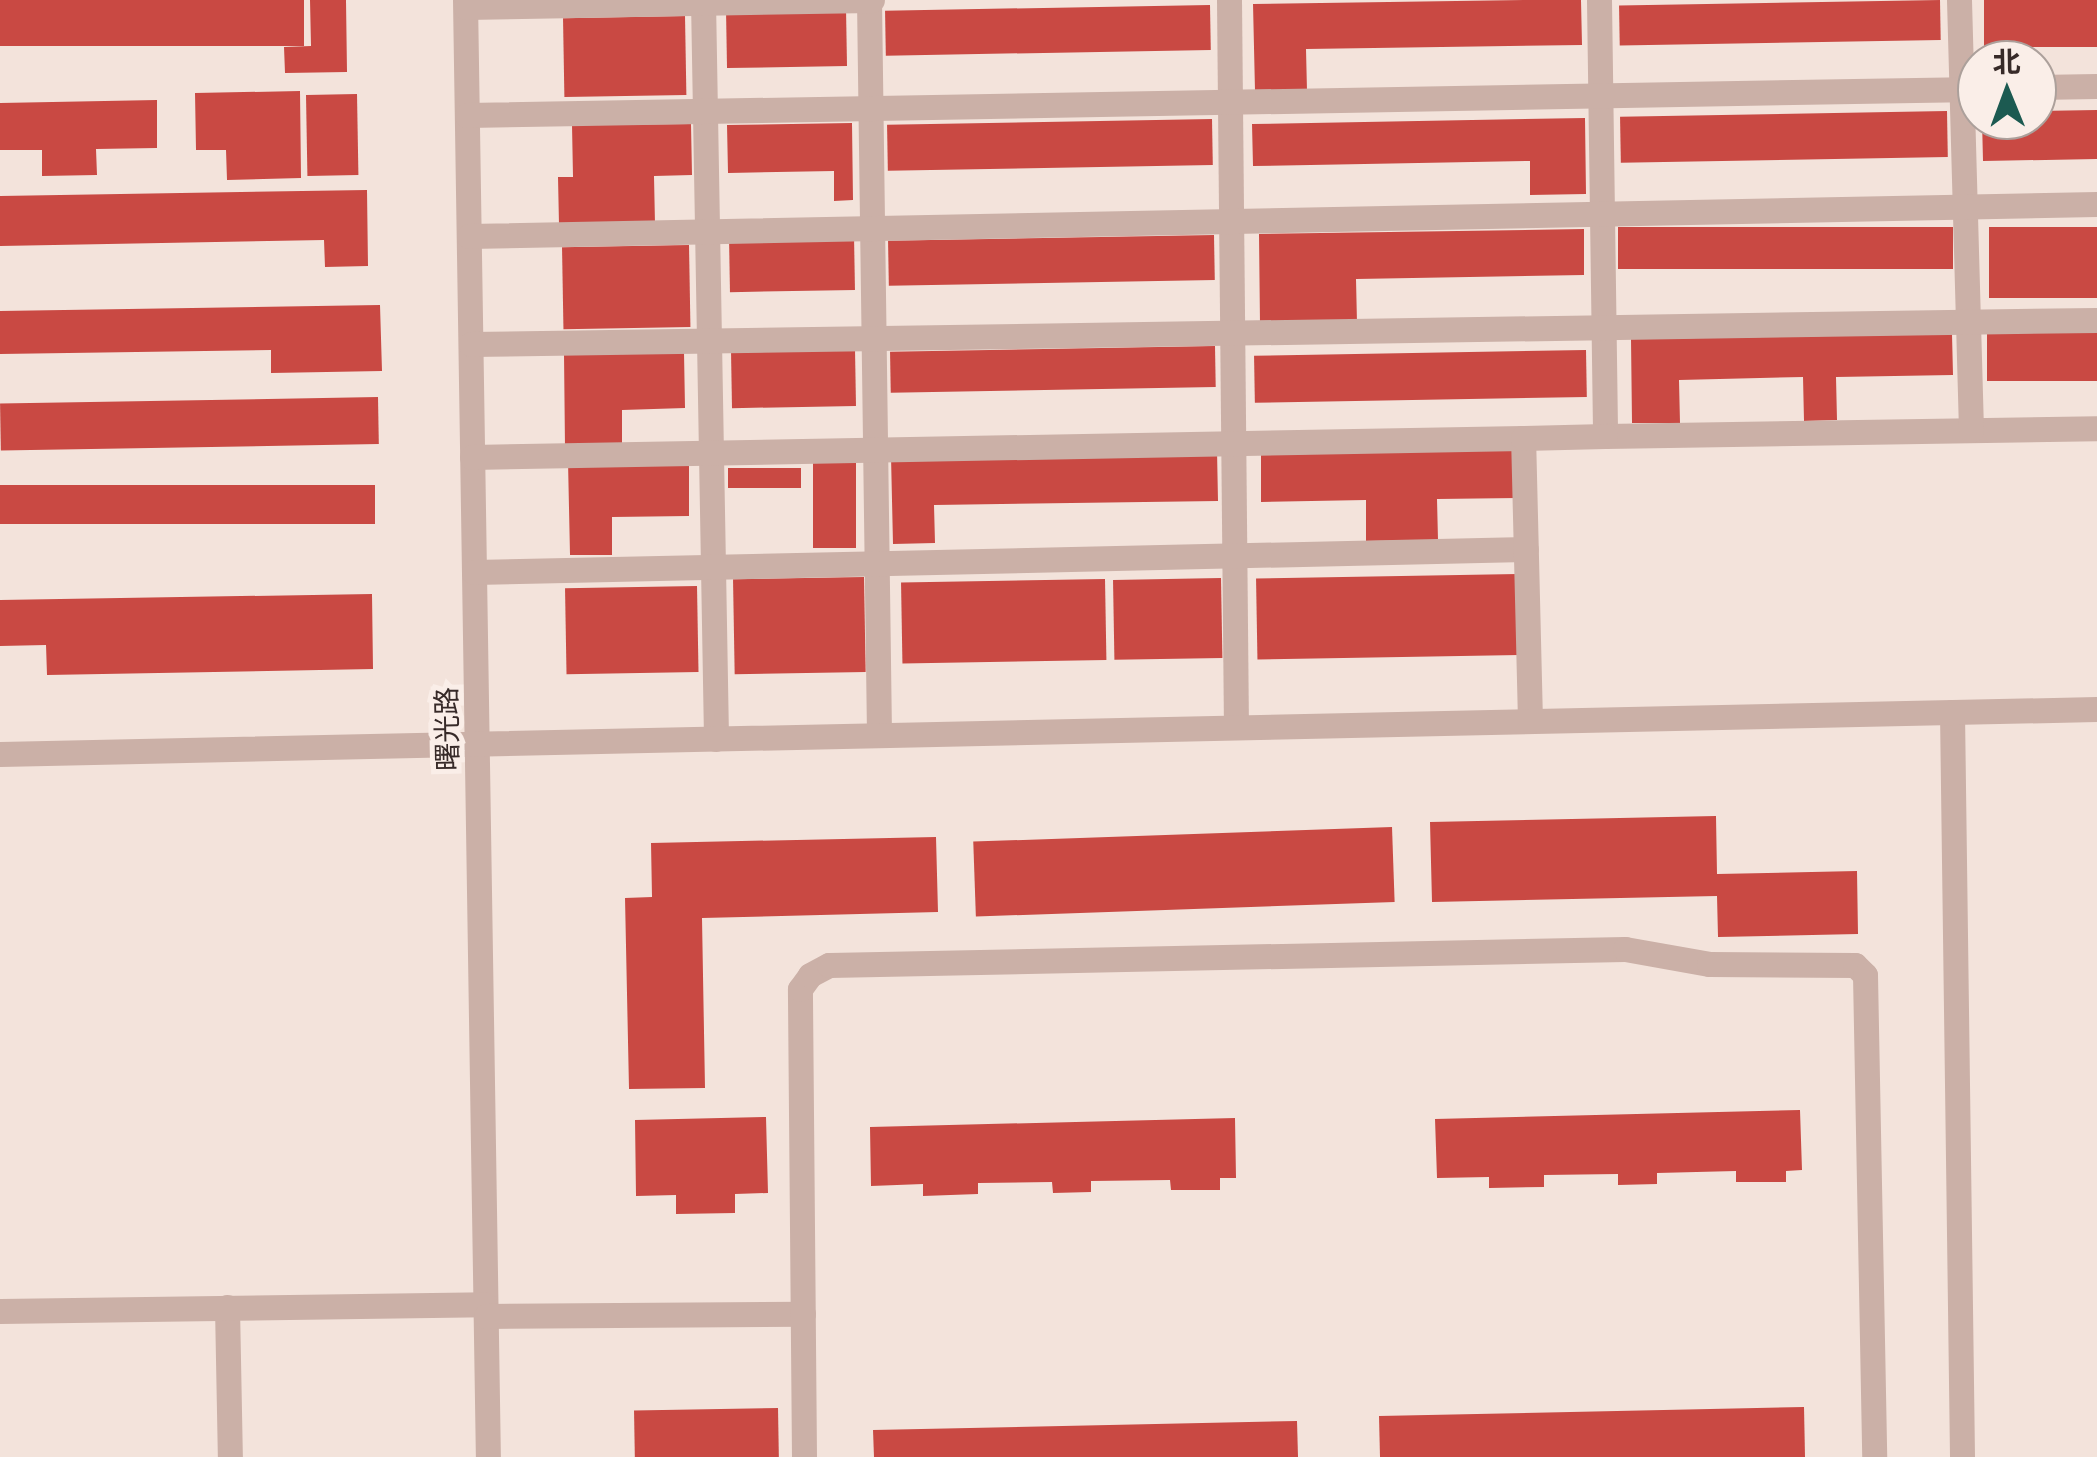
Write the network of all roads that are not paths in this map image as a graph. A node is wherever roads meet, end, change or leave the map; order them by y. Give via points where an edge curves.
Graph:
1 (870, 0) edge
2 (1230, 0) edge
3 (1599, 0) edge
4 (1959, 0) edge
5 (704, 2) edge
6 (466, 4) edge
7 (1963, 40) edge
8 (2097, 86) edge
9 (2057, 87) edge
10 (1957, 89) edge
11 (1600, 95) junction
12 (1230, 102) junction
13 (870, 108) junction
14 (706, 111) junction
15 (467, 116) junction
16 (1967, 140) edge
17 (2097, 204) edge
18 (1965, 206) junction
19 (1602, 213) junction
20 (1232, 221) junction
21 (872, 228) junction
22 (708, 231) junction
23 (469, 236) junction
24 (2097, 320) edge
25 (1968, 322) junction
26 (1604, 327) junction
27 (1232, 333) junction
28 (874, 338) junction
29 (710, 340) junction
30 (470, 344) junction
31 (2097, 428) edge
32 (1971, 430) junction
33 (1605, 436) junction
34 (1523, 438) junction
35 (1234, 443) junction
36 (876, 449) junction
37 (711, 453) junction
38 (472, 457) junction
39 (1526, 550) junction
40 (1235, 556) junction
41 (877, 563) junction
42 (713, 567) junction
43 (474, 572) junction
44 (2097, 709) edge
45 (1952, 712) junction
46 (1530, 721) junction
47 (1236, 727) junction
48 (880, 735) junction
49 (716, 739) junction
50 (477, 744) junction
51 (0, 754) edge
52 (227, 1308) junction
53 (0, 1310) edge
54 (485, 1310) junction
55 (802, 1314) junction
56 (230, 1457) edge
57 (488, 1457) edge
58 (804, 1457) edge
59 (1874, 1457) edge
60 (1962, 1457) edge

1 - 5 street
1 - 13 street
2 - 12 street
3 - 11 street
4 - 7 street
5 - 6 street
5 - 14 street
6 - 15 street, 曙光路
8 - 9 street
10 - 11 street
11 - 12 street
11 - 19 street
12 - 13 street
12 - 20 street
13 - 14 street
13 - 21 street
14 - 15 street
14 - 22 street
15 - 23 street, 曙光路
16 - 18 street
17 - 18 street
18 - 19 street
18 - 25 street
19 - 20 street
19 - 26 street
20 - 21 street
20 - 27 street
21 - 22 street
21 - 28 street
22 - 23 street
22 - 29 street
23 - 30 street, 曙光路
24 - 25 street
25 - 26 street
25 - 32 street
26 - 27 street
26 - 33 street
27 - 28 street
27 - 35 street
28 - 29 street
28 - 36 street
29 - 30 street
29 - 37 street
30 - 38 street, 曙光路
31 - 32 street
32 - 33 street
33 - 34 street
34 - 35 street
34 - 39 street
35 - 36 street
35 - 40 street
36 - 37 street
36 - 41 street
37 - 38 street
37 - 42 street
38 - 43 street, 曙光路
39 - 40 street
39 - 46 street
40 - 41 street
40 - 47 street
41 - 42 street
41 - 48 street
42 - 43 street
42 - 49 street
43 - 50 street, 曙光路
44 - 45 street
45 - 46 street
45 - 60 street
46 - 47 street
47 - 48 street
48 - 49 street
49 - 50 street
50 - 51 street
50 - 54 street, 曙光路
52 - 53 street
52 - 54 street
52 - 56 street
54 - 55 street
54 - 57 street, 曙光路
55 - 58 street
55 - 59 street via 800,988 830,965 1624,949 1709,964 1856,965 1865,975

